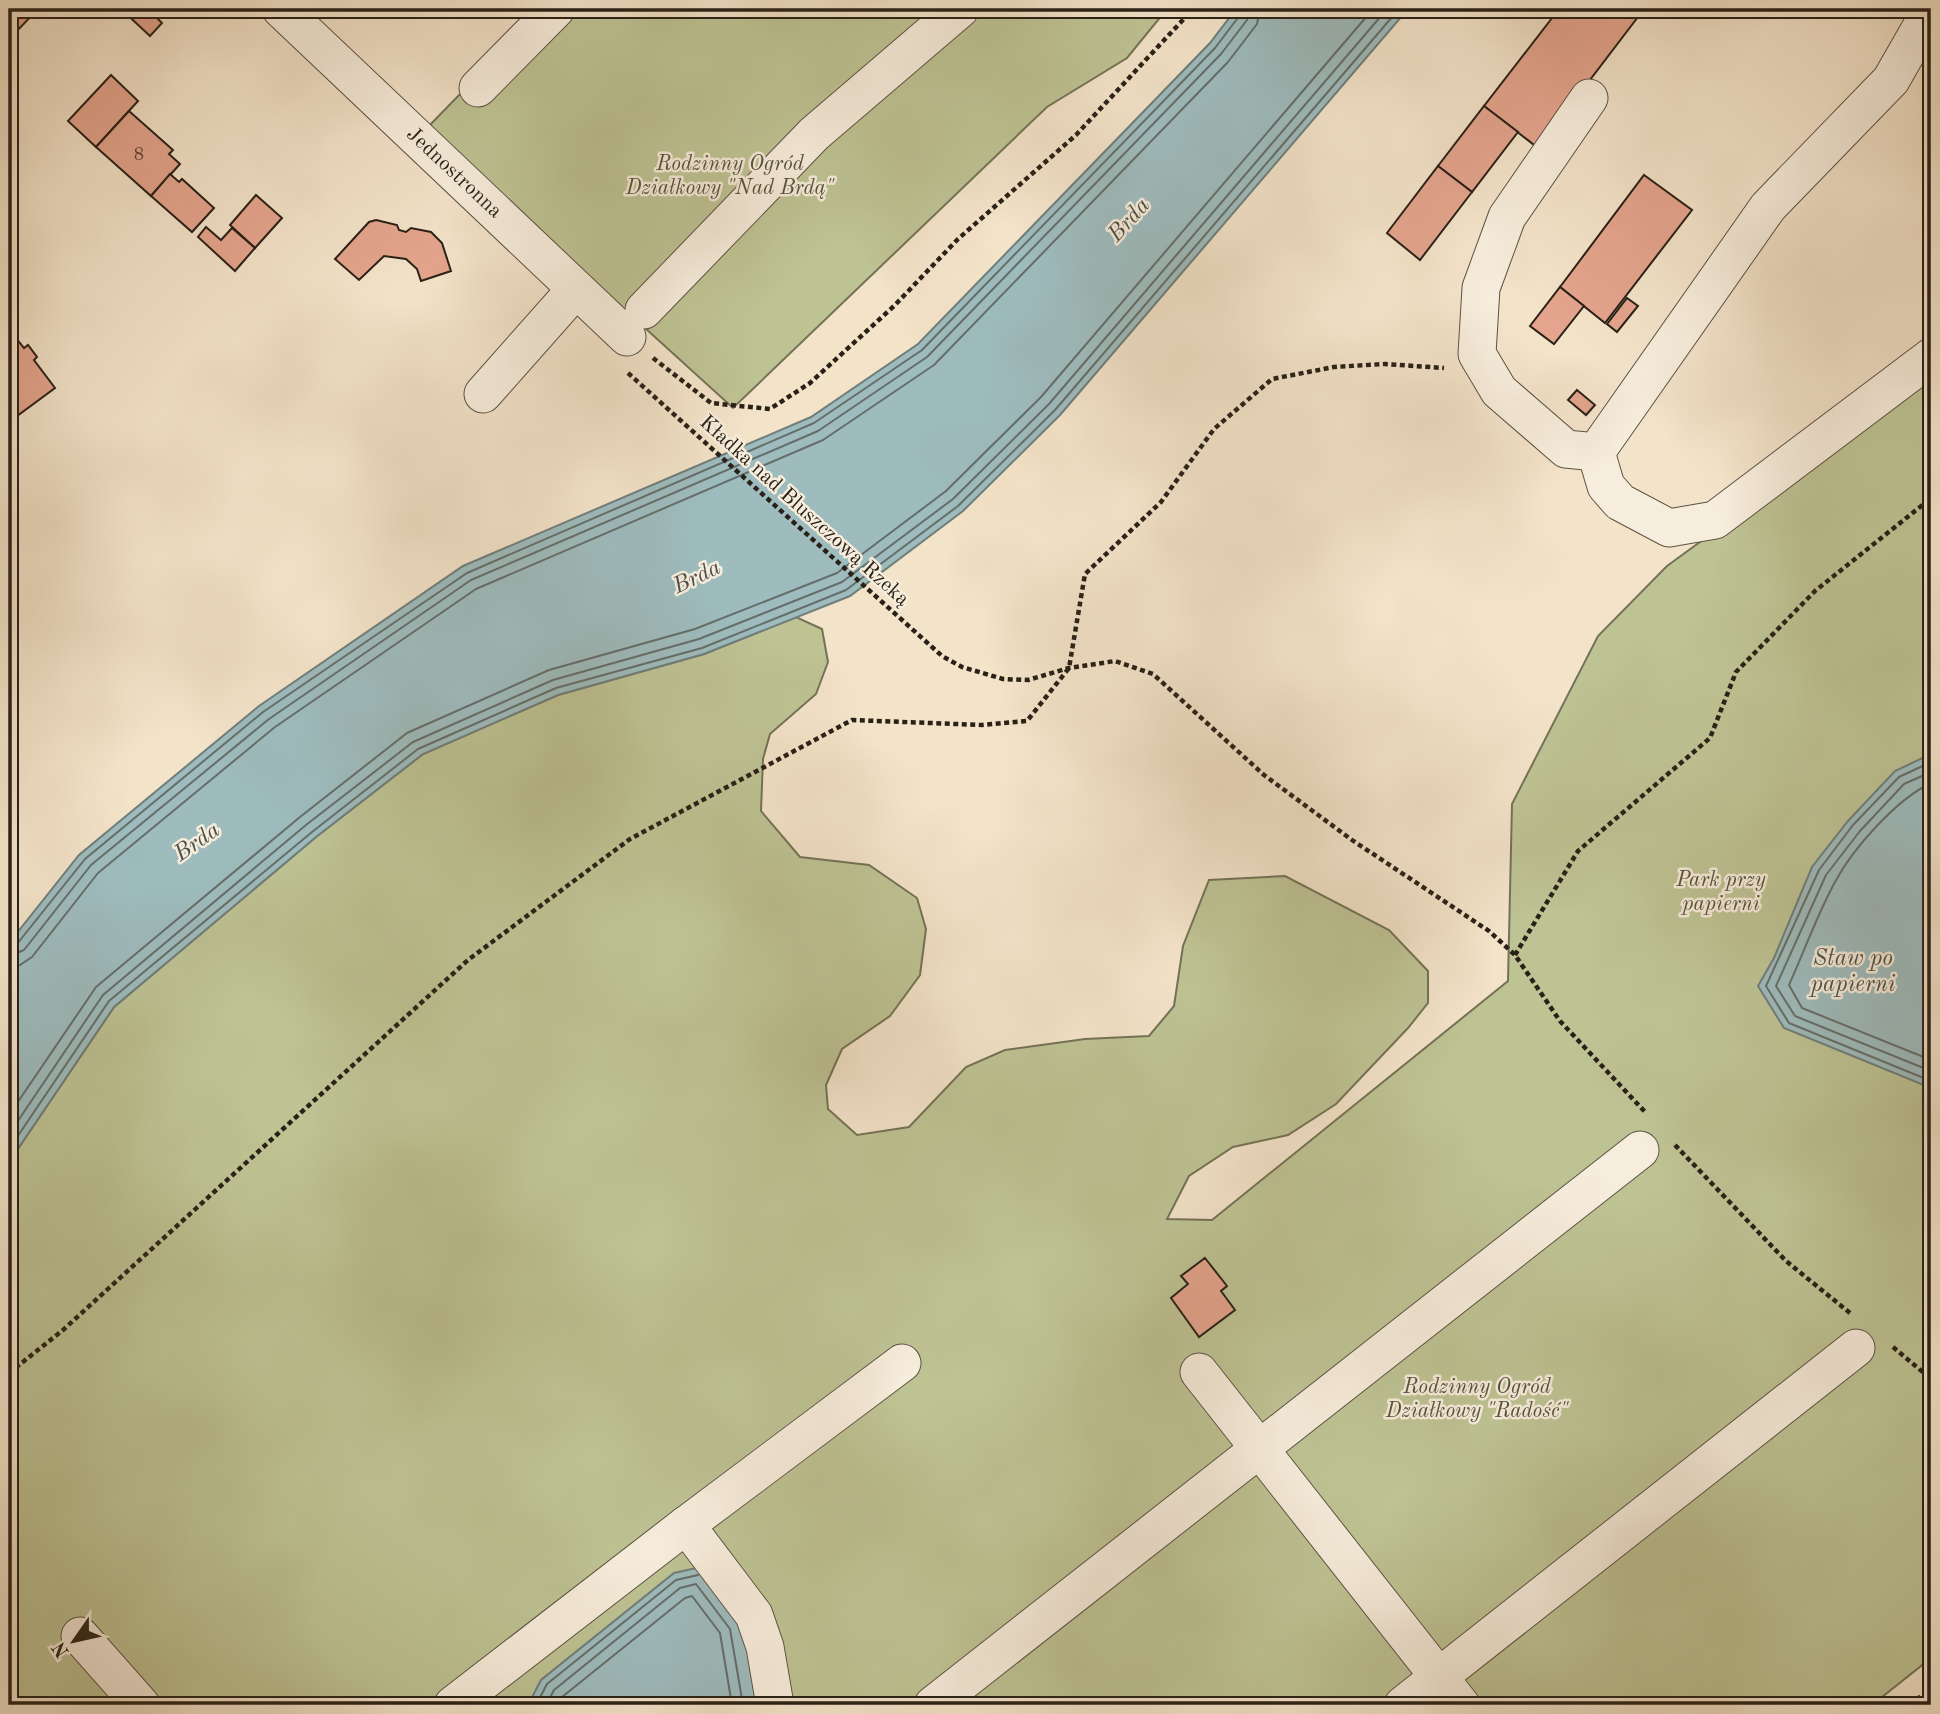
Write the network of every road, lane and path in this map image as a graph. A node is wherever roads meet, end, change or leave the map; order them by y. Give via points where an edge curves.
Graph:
1 (281, 9) edge
2 (556, 9) edge
3 (960, 9) edge
4 (1193, 9) edge
5 (1931, 9) edge
6 (478, 88) dead end
7 (1590, 98) dead end
8 (576, 289) junction
9 (635, 323) junction
10 (1931, 357) edge
11 (1499, 391) junction
12 (483, 394) dead end
13 (671, 412) dead end
14 (1596, 452) junction
15 (1931, 493) edge
16 (1069, 668) junction
17 (1515, 955) junction
18 (1654, 1136) junction
19 (1868, 1337) junction
20 (902, 1363) dead end
21 (1199, 1372) dead end
22 (9, 1373) edge
23 (1931, 1378) edge
24 (1260, 1449) junction
25 (686, 1525) junction
26 (80, 1636) dead end
27 (1931, 1688) edge
28 (1450, 1691) edge
29 (141, 1705) edge
30 (453, 1705) edge
31 (775, 1705) edge
32 (933, 1705) edge
33 (1403, 1705) edge
34 (1910, 1705) edge

1 - 8 street, Jednostronna
2 - 6 street
3 - 9 street via 814,134
4 - 9 path via 1076,135 958,239 810,383 770,409 711,403
5 - 14 street via 1891,79 1768,207
7 - 11 street via 1507,218 1481,288 1476,354
8 - 9 street, Jednostronna
8 - 12 street
10 - 14 street via 1715,520 1669,528 1620,502 1606,486
11 - 14 street via 1566,449
11 - 16 path via 1439,366 1334,367 1272,379 1214,429 1161,502 1085,574
13 - 16 path, Kładka nad Bluszczową Rzeką via 943,656 1003,679 1028,680
15 - 17 path via 1925,503 1815,591 1736,672 1710,738 1578,851
16 - 17 path via 1115,661 1153,674 1264,775 1489,931
16 - 22 path via 1027,721 982,726 852,720 630,839 468,960 63,1330
17 - 18 path via 1560,1021
18 - 19 path
18 - 24 street
19 - 23 path
19 - 28 street
20 - 25 street
21 - 24 street
24 - 28 street
24 - 32 street
25 - 30 street
25 - 31 street via 754,1615
26 - 29 street
27 - 34 path
28 - 33 street

